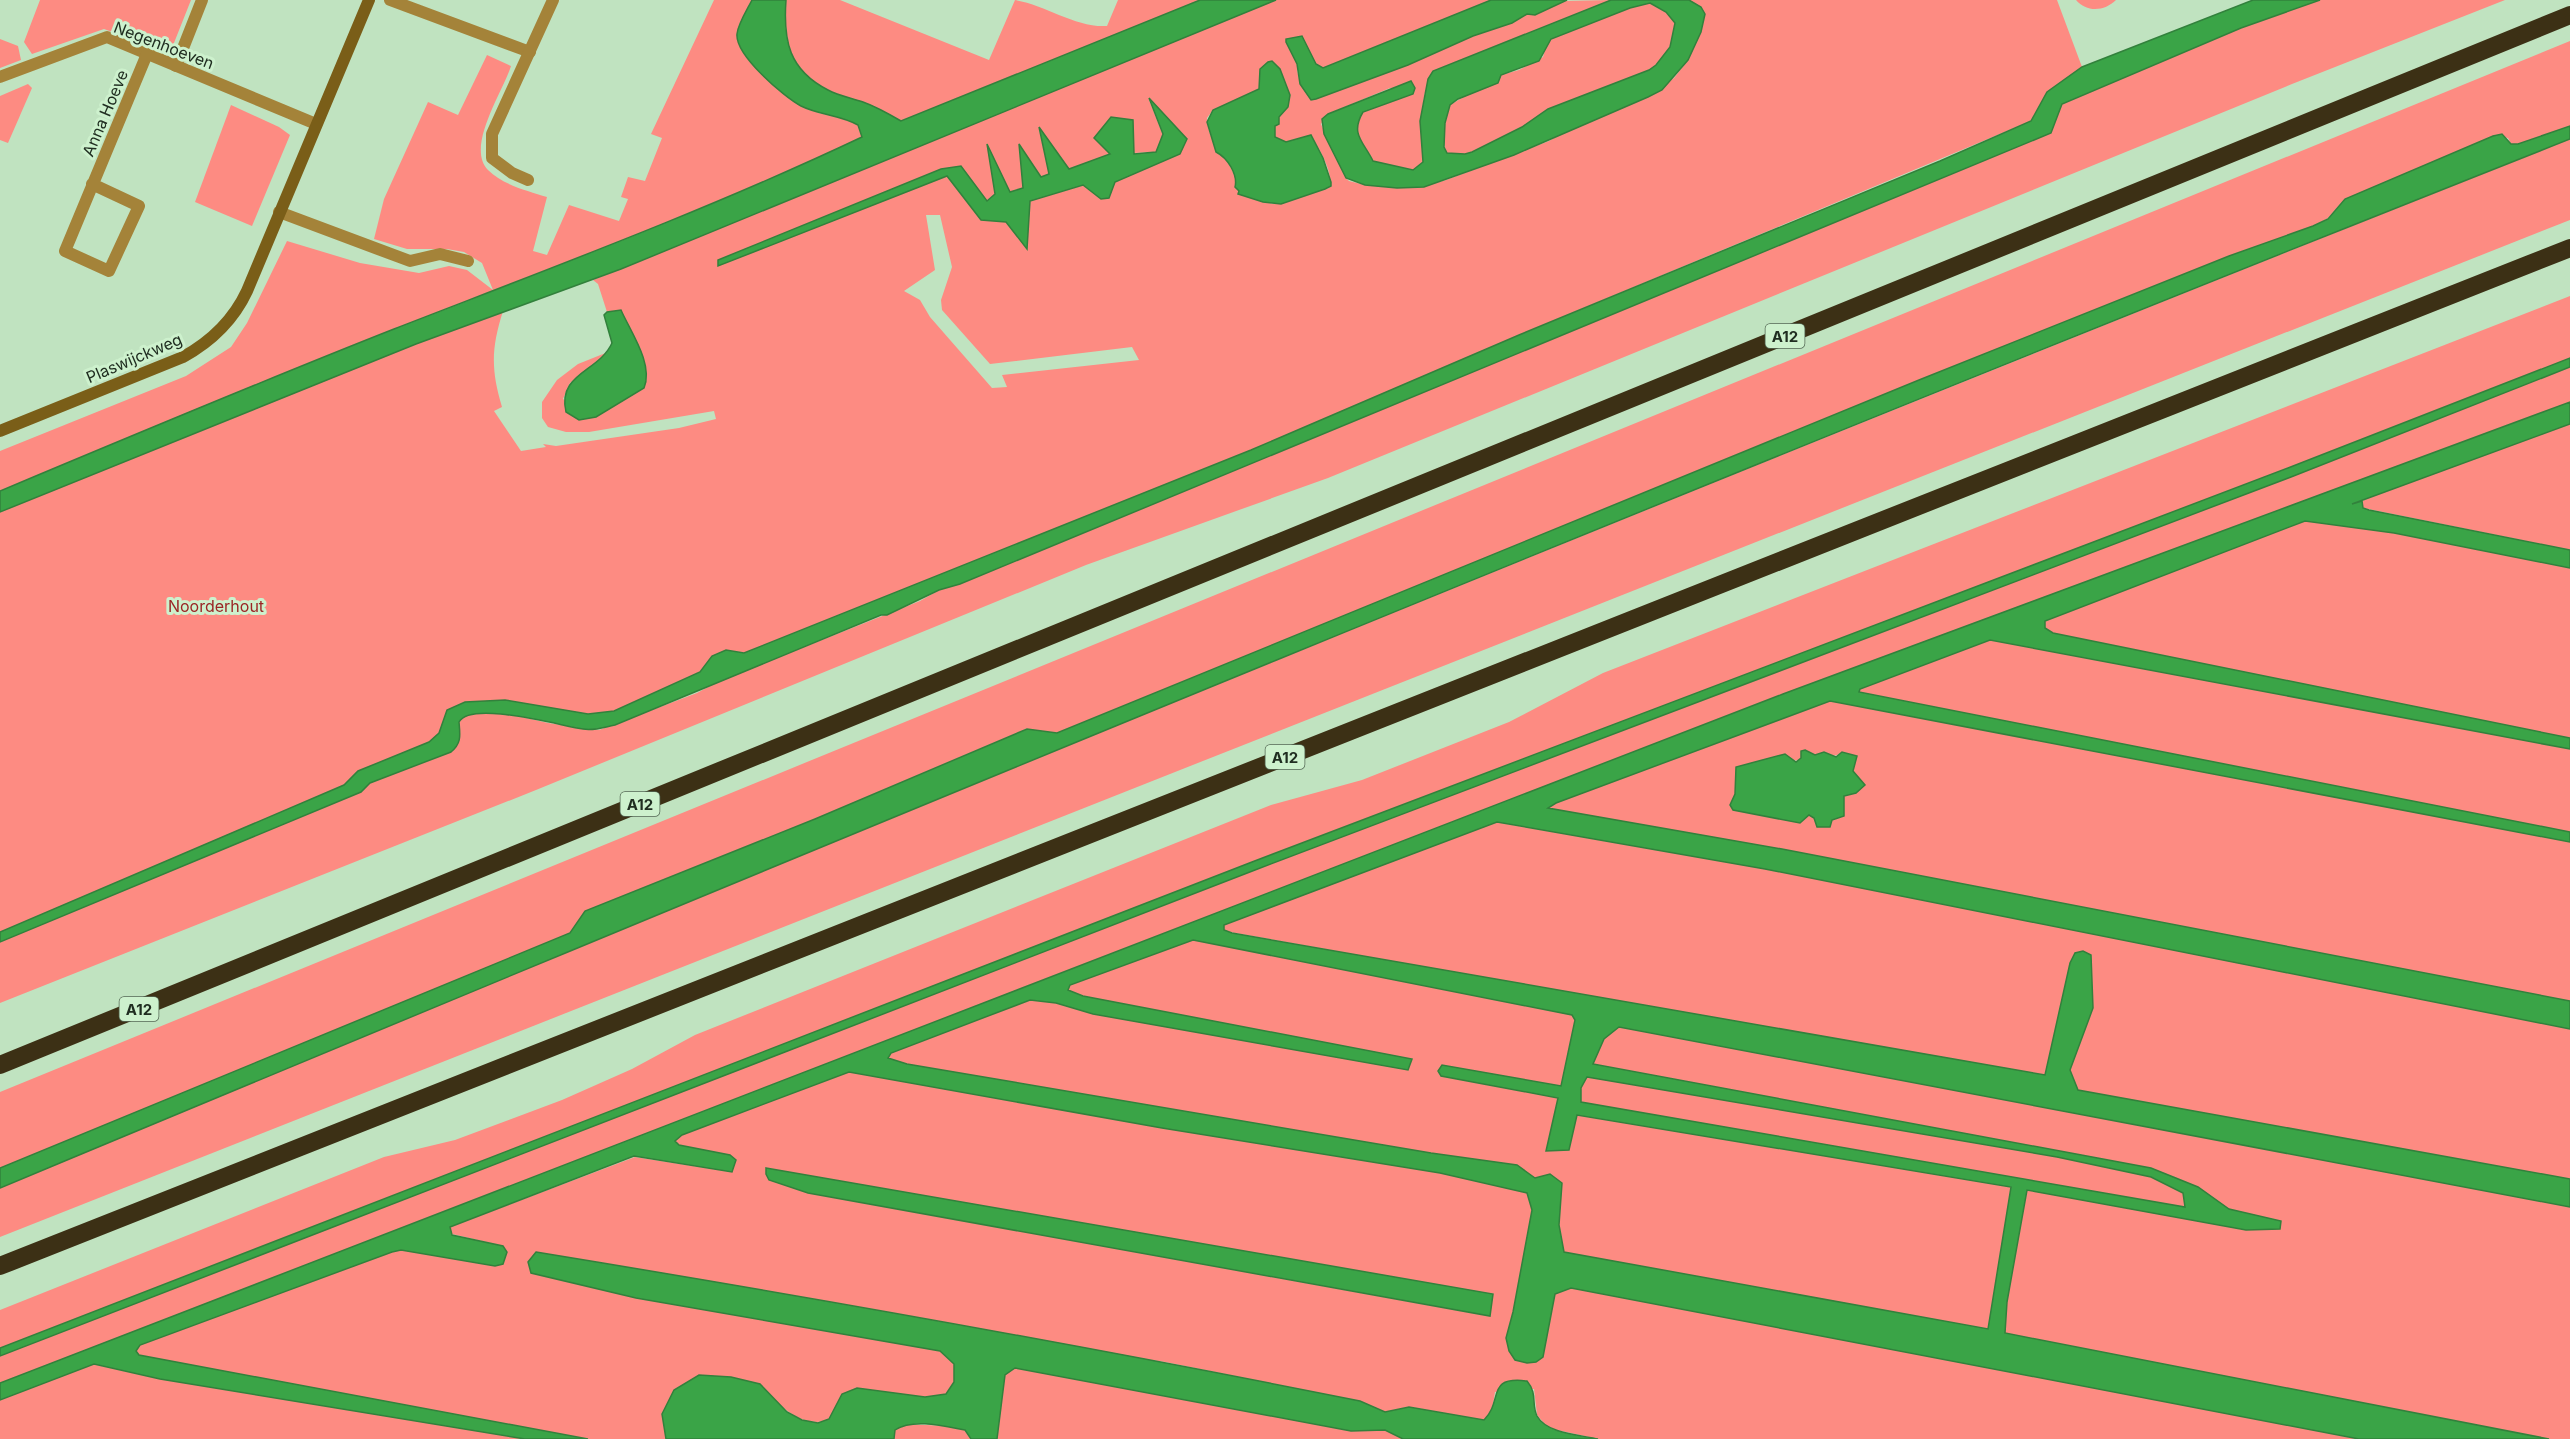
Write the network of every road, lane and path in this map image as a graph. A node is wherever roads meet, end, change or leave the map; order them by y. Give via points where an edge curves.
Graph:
1 (202, 0) edge
2 (369, 0) edge
3 (390, 0) edge
4 (553, 0) edge
5 (2570, 15) edge
6 (530, 52) junction
7 (147, 54) junction
8 (176, 66) junction
9 (0, 77) edge
10 (316, 124) junction
11 (528, 180) dead end
12 (92, 184) junction
13 (279, 212) junction
14 (2570, 248) edge
15 (468, 261) dead end
16 (0, 431) edge
17 (0, 1065) edge
18 (0, 1266) edge

1 - 8 street
2 - 10 street, Plaswijckweg
3 - 6 street
4 - 6 street
5 - 17 highway, A12
6 - 11 street via 492,134 492,158
7 - 8 street, Negenhoeven
7 - 9 street, Negenhoeven via 106,37
7 - 12 street, Anna Hoeve
8 - 10 street, Negenhoeven
10 - 13 street, Plaswijckweg
12 - 12 street, Anna Hoeve via 65,251 109,271 139,206
13 - 15 street via 410,261 440,254
13 - 16 street, Plaswijckweg via 240,307 200,348
14 - 18 highway, A12

